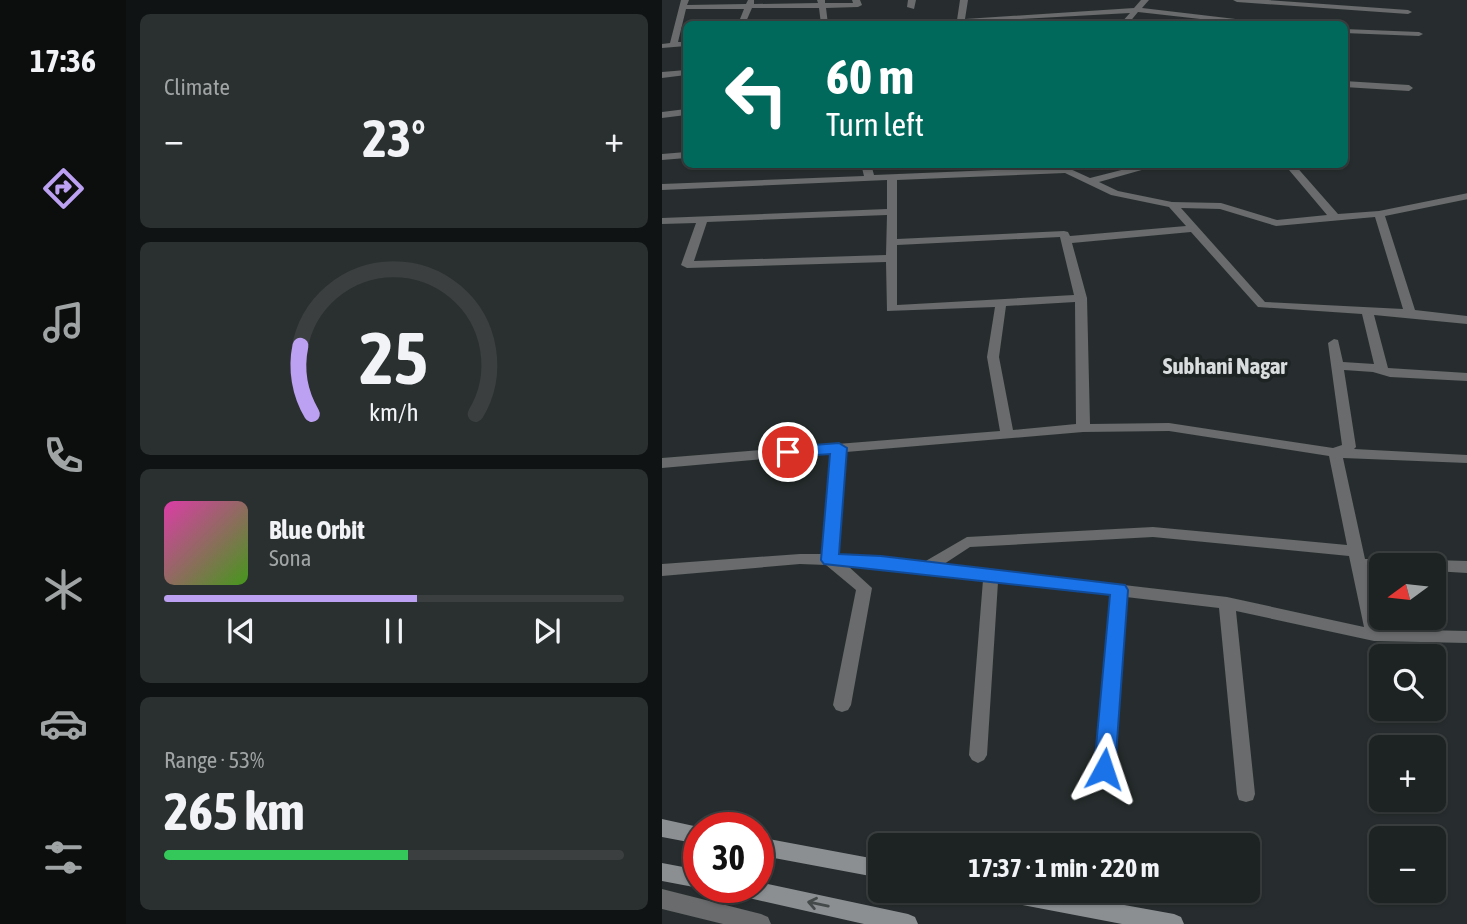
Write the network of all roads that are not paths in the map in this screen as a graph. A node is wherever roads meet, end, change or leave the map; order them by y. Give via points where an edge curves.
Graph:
1 (856, 0) edge
2 (964, 0) edge
3 (1145, 0) edge
4 (1237, 0) edge
5 (684, 3) edge
6 (750, 3) edge
7 (821, 3) edge
8 (1137, 10) junction
9 (1408, 12) dead end
10 (743, 21) edge
11 (824, 21) edge
12 (961, 21) edge
13 (976, 21) edge
14 (1127, 21) edge
15 (1234, 21) edge
16 (1348, 31) edge
17 (1419, 34) dead end
18 (683, 44) edge
19 (673, 45) junction
20 (662, 46) edge
21 (683, 73) edge
22 (662, 75) edge
23 (1348, 84) edge
24 (1409, 88) dead end
25 (683, 112) edge
26 (662, 115) edge
27 (683, 155) edge
28 (662, 157) edge
29 (867, 168) edge
30 (1042, 168) edge
31 (1060, 168) edge
32 (1143, 168) edge
33 (1292, 168) edge
34 (892, 178) junction
35 (870, 179) junction
36 (1089, 181) junction
37 (662, 187) edge
38 (1467, 197) edge
39 (1172, 205) junction
40 (892, 212) junction
41 (1379, 214) junction
42 (1335, 217) junction
43 (703, 219) junction
44 (662, 220) edge
45 (1193, 229) junction
46 (1065, 240) junction
47 (892, 242) junction
48 (892, 258) junction
49 (1081, 298) junction
50 (1000, 303) junction
51 (1367, 311) junction
52 (1410, 313) junction
53 (1468, 320) edge
54 (1334, 344) dead end
55 (1338, 366) junction
56 (1382, 370) junction
57 (1468, 377) edge
58 (1083, 428) junction
59 (1007, 434) junction
60 (839, 448) junction
61 (1335, 453) junction
62 (1468, 459) edge
63 (662, 463) edge
64 (1357, 557) junction
65 (1369, 559) edge
66 (830, 560) junction
67 (1446, 566) edge
68 (1468, 566) edge
69 (926, 568) junction
70 (662, 570) edge
71 (991, 575) junction
72 (1119, 590) junction
73 (1227, 603) junction
74 (1374, 635) junction
75 (1468, 637) edge
76 (842, 705) dead end
77 (978, 755) dead end
78 (1104, 769) dead end
79 (1246, 794) dead end
80 (662, 828) edge
81 (683, 832) edge
82 (774, 849) edge
83 (868, 867) edge
84 (662, 872) edge
85 (683, 875) edge
86 (774, 894) edge
87 (662, 899) edge
88 (1061, 903) edge
89 (761, 924) edge
90 (908, 924) edge
91 (1174, 924) edge

1 - 7 street via 858,5
2 - 12 street
3 - 8 street
4 - 9 street
5 - 6 street
5 - 19 street
6 - 7 street
6 - 10 street
7 - 11 street
8 - 13 street
8 - 14 street
8 - 15 street
16 - 17 street
18 - 19 street
19 - 20 street
21 - 22 street
23 - 24 street
25 - 26 street
27 - 28 street
29 - 35 street
30 - 34 street
31 - 36 street
32 - 36 street
33 - 42 street
34 - 35 street
34 - 40 street
35 - 37 street
36 - 39 street via 1115,193
38 - 41 street
39 - 42 street via 1221,206 1276,223
39 - 45 street
40 - 43 street
40 - 47 street
41 - 42 street
41 - 52 street
43 - 44 street
43 - 48 street via 687,265
45 - 46 street
45 - 51 street via 1262,305
46 - 47 street via 1064,234
46 - 49 street
47 - 48 street
48 - 50 street via 891,309
49 - 50 street
49 - 58 street
50 - 59 street via 993,357
51 - 52 street
51 - 56 street
52 - 53 street
54 - 55 street
55 - 56 street
55 - 61 street via 1349,447
56 - 57 street
58 - 59 street
58 - 61 street via 1169,427
59 - 60 street
60 - 63 street
60 - 66 street
61 - 62 street
61 - 64 street
64 - 65 street
64 - 69 street via 1153,532 967,542
64 - 74 street
66 - 69 street
66 - 70 street
66 - 76 street via 864,588
67 - 68 street
69 - 71 street
71 - 72 street
71 - 77 street
72 - 73 street
72 - 78 street
73 - 74 street
73 - 79 street
74 - 75 street
80 - 81 main road
82 - 83 main road
84 - 85 main road
90 -> 86 main road
87 - 89 street
88 - 91 main road

